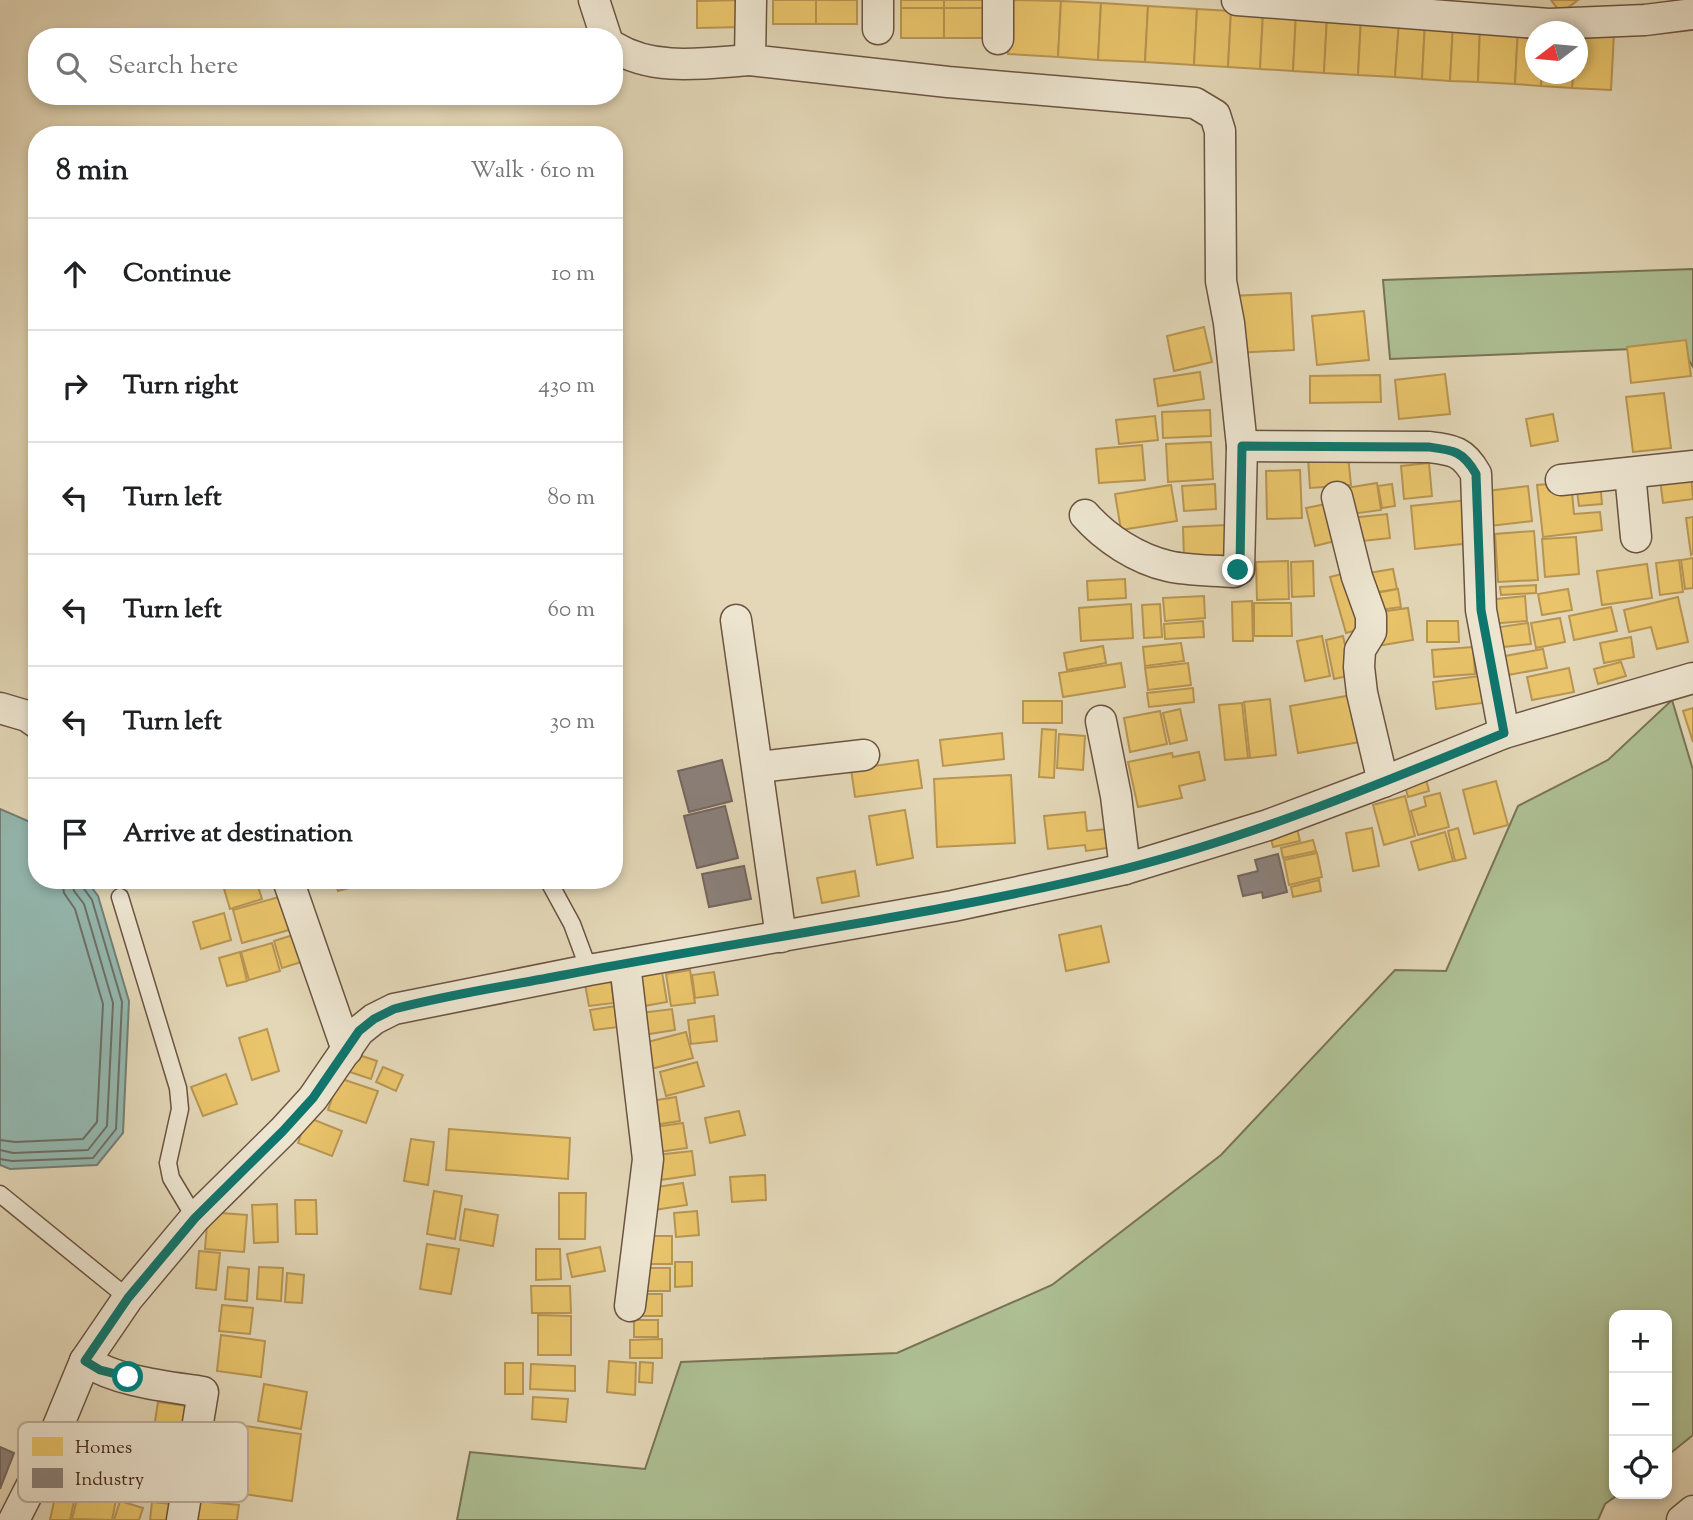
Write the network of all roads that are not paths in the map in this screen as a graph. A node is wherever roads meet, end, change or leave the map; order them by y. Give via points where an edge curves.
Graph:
1 (594, 0) edge
2 (878, 0) edge
3 (998, 0) edge
4 (1237, 0) edge
5 (1532, 0) edge
6 (1339, 4) edge
7 (751, 8) edge
8 (1454, 8) edge
9 (1693, 14) edge
10 (1531, 21) edge
11 (1547, 21) edge
12 (1588, 22) edge
13 (603, 28) edge
14 (878, 29) dead end
15 (998, 39) dead end
16 (623, 51) edge
17 (750, 61) junction
18 (1242, 446) junction
19 (1693, 466) edge
20 (1630, 473) junction
21 (1561, 480) dead end
22 (1337, 497) dead end
23 (1085, 515) dead end
24 (1636, 537) dead end
25 (736, 620) dead end
26 (1693, 678) edge
27 (0, 708) edge
28 (28, 717) edge
29 (1101, 721) dead end
30 (1504, 733) junction
31 (864, 755) dead end
32 (758, 767) junction
33 (1383, 782) junction
34 (1125, 869) junction
35 (291, 889) edge
36 (553, 889) edge
37 (120, 897) dead end
38 (781, 937) junction
39 (625, 964) junction
40 (589, 970) junction
41 (347, 1050) junction
42 (0, 1194) edge
43 (195, 1218) junction
44 (128, 1298) junction
45 (630, 1306) dead end
46 (85, 1361) junction
47 (60, 1422) edge
48 (199, 1422) edge
49 (23, 1502) edge
50 (185, 1502) edge
51 (1693, 1511) edge
52 (14, 1520) edge
53 (182, 1520) edge
54 (1682, 1520) edge

1 - 13 street
2 - 14 street
3 - 15 street
4 - 6 street
5 - 11 street
6 - 8 street
7 - 17 street
8 - 10 street
9 - 12 street
16 - 17 street via 666,64
17 - 18 street via 1195,103 1215,115 1220,131 1221,281
18 - 23 street via 1237,571 1168,566 1123,546 1099,531
18 - 30 street via 1429,447 1457,452 1468,461 1476,474 1481,610
19 - 20 street
20 - 21 street
20 - 24 street
22 - 33 street via 1371,616 1371,632 1360,650 1359,667
25 - 32 street
26 - 30 street
27 - 28 street
29 - 34 street
30 - 33 street
31 - 32 street
32 - 38 street
33 - 34 street
34 - 38 street
35 - 41 street
36 - 40 lane
37 - 43 lane via 177,1088 180,1109 168,1163 171,1178
38 - 39 street
39 - 40 street
39 - 45 street via 648,1159
40 - 41 street via 394,1009 359,1031
41 - 43 street via 313,1098
42 - 44 lane
43 - 44 street
44 - 46 street
46 - 47 street
46 - 48 street via 119,1375 204,1392
49 - 52 street
50 - 53 street
51 - 54 street

